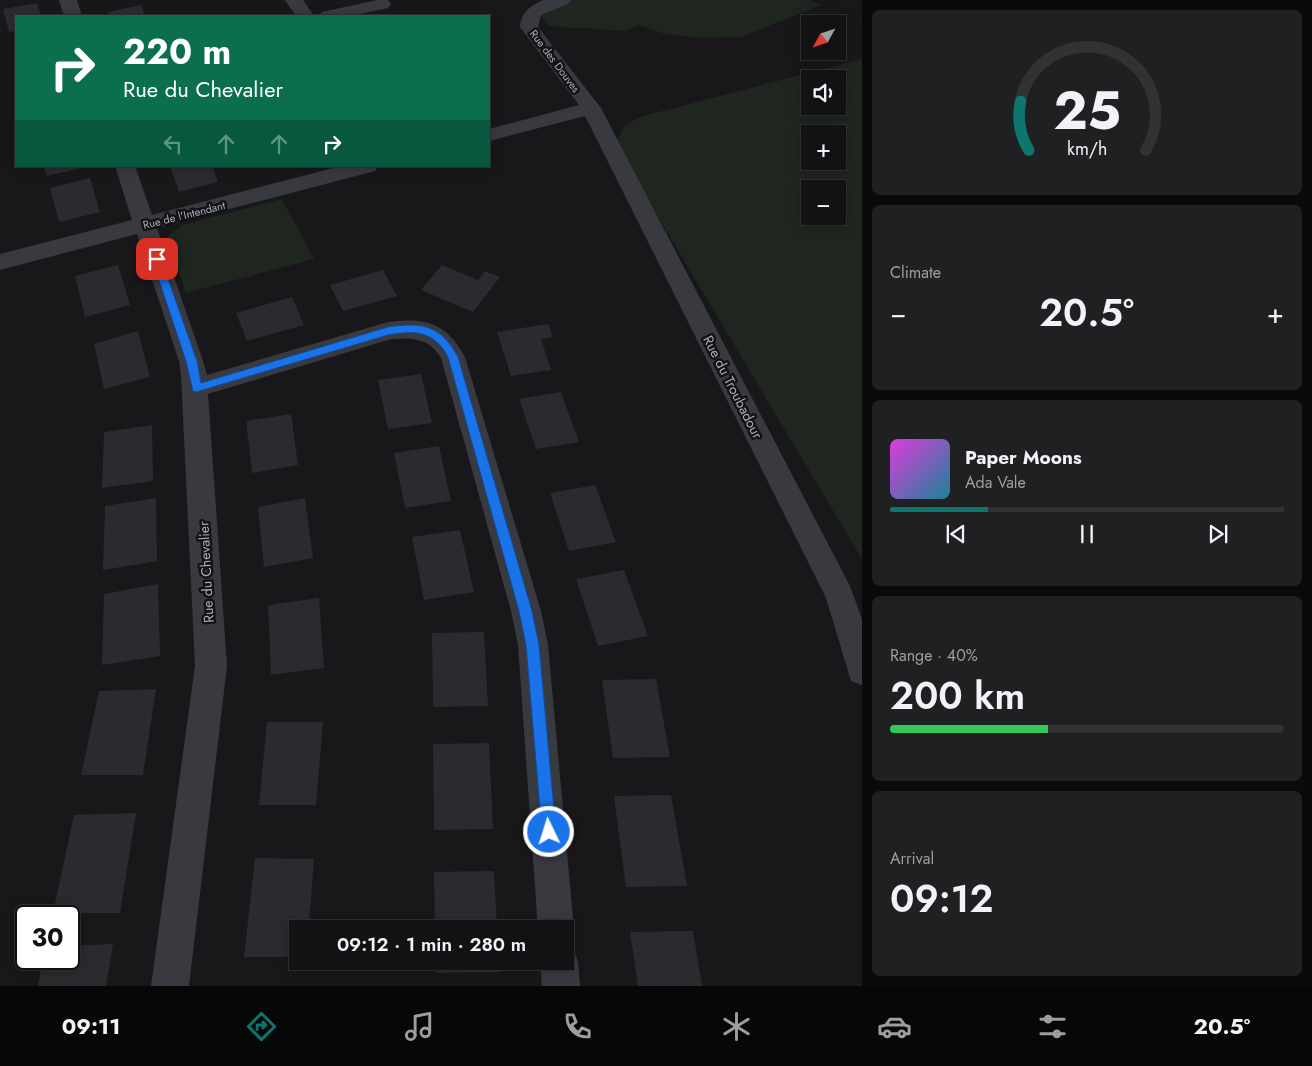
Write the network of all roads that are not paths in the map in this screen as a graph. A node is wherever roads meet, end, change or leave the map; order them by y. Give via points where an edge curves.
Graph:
1 (68, 0) edge
2 (294, 0) edge
3 (562, 0) edge
4 (384, 7) edge
5 (73, 15) edge
6 (303, 15) edge
7 (334, 15) edge
8 (591, 108) junction
9 (490, 135) edge
10 (125, 167) edge
11 (364, 167) edge
12 (146, 225) junction
13 (0, 262) edge
14 (196, 388) junction
15 (862, 670) edge
16 (555, 920) edge
17 (560, 970) edge
18 (170, 986) edge
19 (561, 986) edge

1 - 5 street
2 - 6 street
3 - 8 street, Rue des Douves via 537,9 531,14 529,27
4 - 7 street
8 - 9 street
8 - 15 street, Rue du Troubadour via 840,596
10 - 12 street, Rue du Chevalier
11 - 12 street, Rue de l'Intendant
12 - 13 street, Rue de l'Intendant
12 - 14 street, Rue du Chevalier via 192,361
14 - 16 street via 396,330 420,329 442,339 453,357 533,645
14 - 18 street, Rue du Chevalier via 211,666
17 - 19 street

